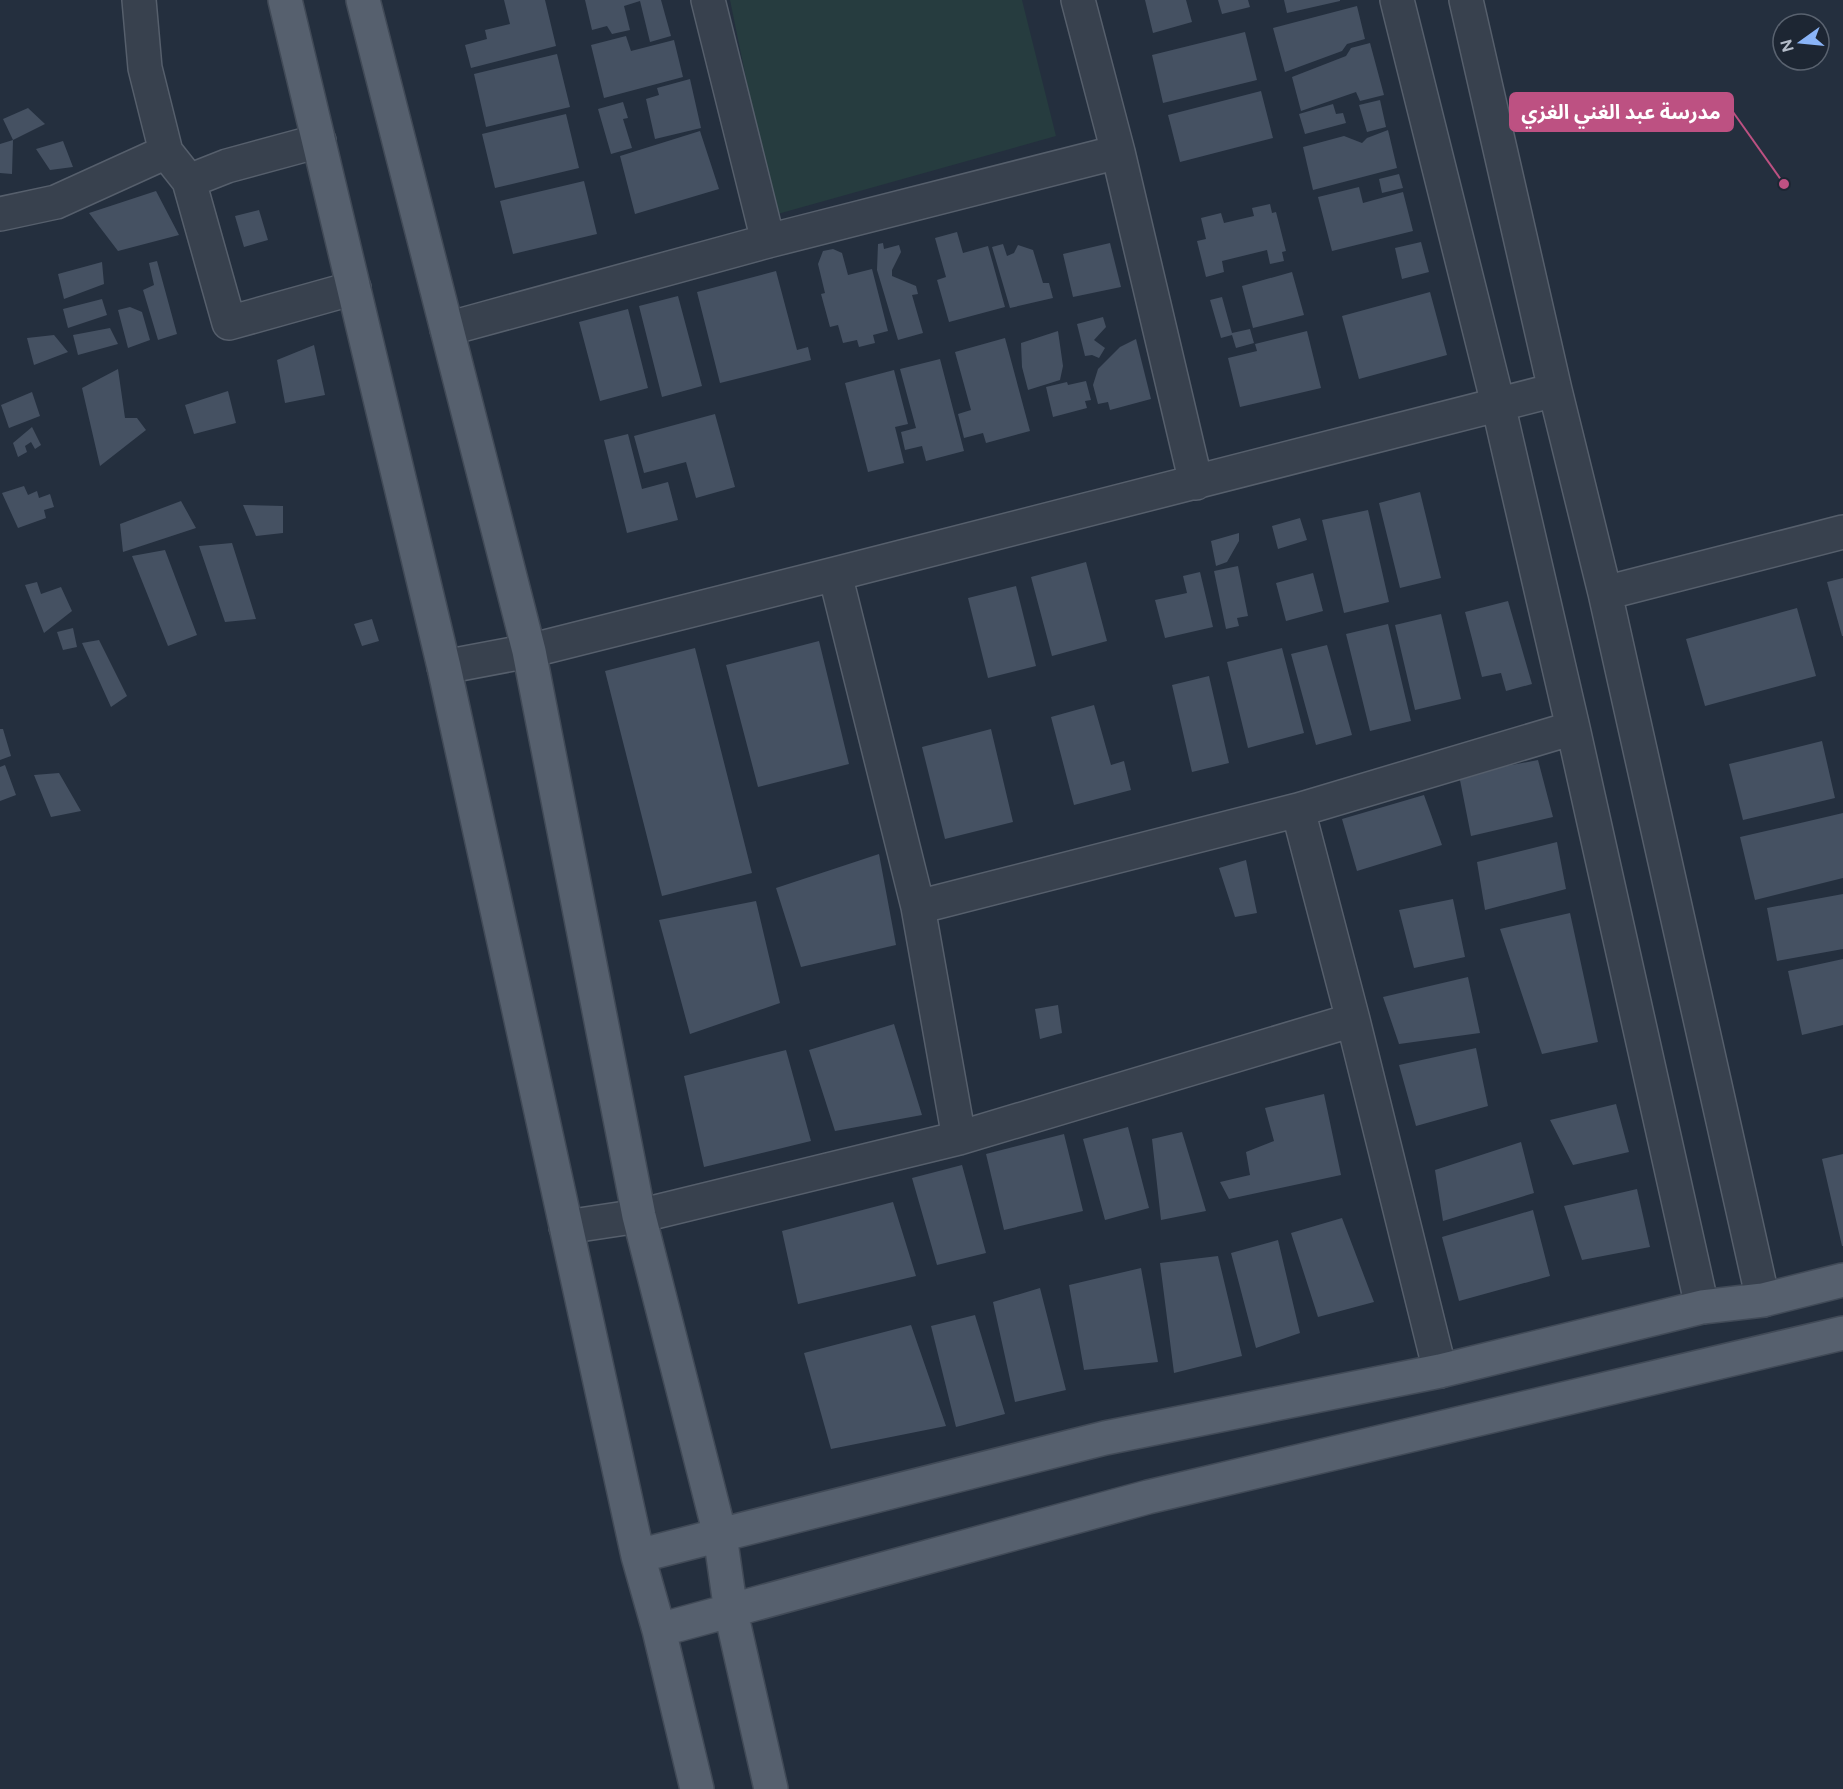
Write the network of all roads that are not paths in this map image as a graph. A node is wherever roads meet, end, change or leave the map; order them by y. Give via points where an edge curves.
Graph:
1 (139, 0) edge
2 (285, 0) edge
3 (363, 0) edge
4 (708, 0) edge
5 (1078, 0) edge
6 (1397, 0) edge
7 (1466, 0) edge
8 (319, 141) junction
9 (166, 152) junction
10 (1118, 152) junction
11 (189, 181) junction
12 (0, 214) edge
13 (768, 241) junction
14 (354, 288) junction
15 (447, 328) junction
16 (1555, 390) junction
17 (1498, 404) junction
18 (1196, 483) junction
19 (1843, 532) edge
20 (835, 574) junction
21 (1605, 593) junction
22 (529, 651) junction
23 (444, 667) junction
24 (1573, 728) junction
25 (1298, 810) junction
26 (918, 907) junction
27 (1353, 1020) junction
28 (959, 1138) junction
29 (639, 1216) junction
30 (566, 1227) junction
31 (1843, 1280) edge
32 (1763, 1300) junction
33 (1702, 1307) junction
34 (1843, 1333) edge
35 (1440, 1371) junction
36 (720, 1534) junction
37 (638, 1556) junction
38 (731, 1611) junction
39 (658, 1630) junction
40 (697, 1789) edge
41 (771, 1789) edge

1 - 9 street via 145,68
2 - 8 main road
3 - 15 main road
4 - 13 street
5 - 10 street
6 - 17 street
7 - 16 street
8 - 11 street
8 - 14 main road
9 - 11 street
9 - 12 street via 57,202
10 - 13 street
10 - 18 street
11 - 14 street via 229,323
13 - 15 street
14 - 23 main road
15 - 22 main road
16 - 17 street
16 - 21 street
17 - 18 street
17 - 24 street
18 - 20 street
19 - 21 street
20 - 22 street
20 - 26 street
21 - 32 street
22 - 23 street
22 - 29 main road
23 - 30 main road
24 - 25 street
24 - 33 street
25 - 26 street
25 - 27 street
26 - 28 street
27 - 28 street
27 - 35 street
28 - 29 street
29 - 30 street
29 - 36 main road
30 - 37 main road
31 - 32 main road
32 - 33 main road
33 - 35 main road
34 - 38 main road via 1148,1497
35 - 36 main road via 1105,1438
36 - 37 main road
36 - 38 main road
37 - 39 main road
38 - 39 main road
38 - 41 main road
39 - 40 main road

